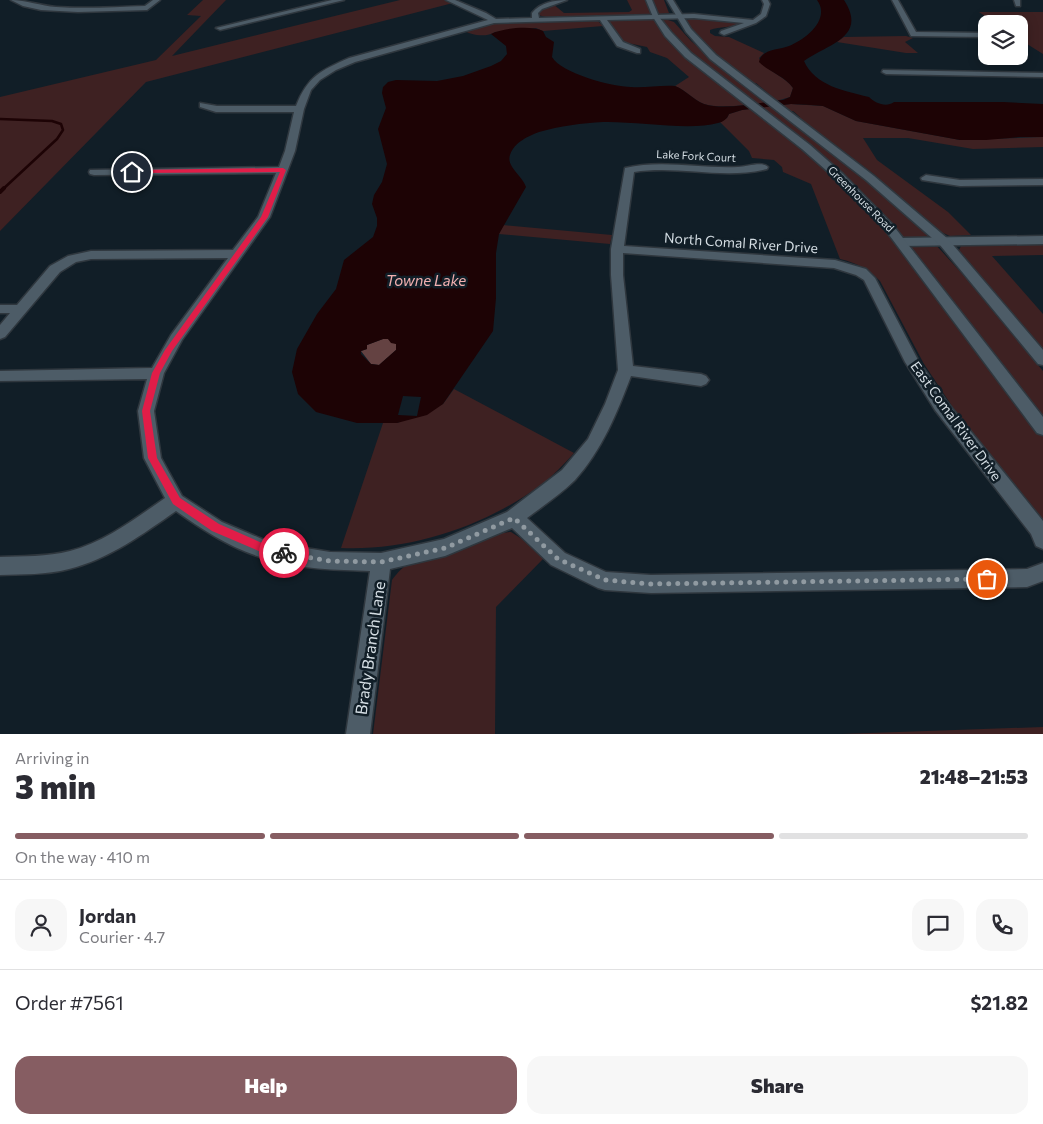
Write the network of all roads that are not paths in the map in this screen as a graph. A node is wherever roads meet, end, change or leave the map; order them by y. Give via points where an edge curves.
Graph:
1 (14, 0) edge
2 (157, 0) edge
3 (341, 0) edge
4 (450, 0) edge
5 (564, 0) edge
6 (649, 0) edge
7 (670, 0) edge
8 (765, 0) edge
9 (895, 0) edge
10 (656, 17) junction
11 (677, 17) junction
12 (602, 18) junction
13 (536, 19) junction
14 (494, 21) junction
15 (754, 22) junction
16 (220, 28) dead end
17 (724, 33) dead end
18 (978, 35) edge
19 (637, 51) dead end
20 (886, 72) dead end
21 (1043, 75) edge
22 (202, 105) dead end
23 (299, 109) junction
24 (763, 167) dead end
25 (283, 170) junction
26 (94, 172) dead end
27 (926, 178) dead end
28 (1043, 182) edge
29 (1043, 240) edge
30 (902, 242) junction
31 (944, 242) junction
32 (617, 249) junction
33 (238, 254) junction
34 (862, 272) joint
35 (0, 309) edge
36 (19, 309) junction
37 (0, 334) edge
38 (1043, 360) edge
39 (626, 370) junction
40 (156, 373) junction
41 (0, 376) edge
42 (701, 380) dead end
43 (1043, 428) edge
44 (176, 501) junction
45 (514, 518) junction
46 (1043, 540) edge
47 (381, 562) junction
48 (0, 566) edge
49 (1043, 572) edge
50 (358, 734) edge

1 - 2 street via 40,8 147,8
3 - 16 street
4 - 14 street
5 - 13 street via 540,8 535,13
6 - 10 street, Greenhouse Road
7 - 11 street, Greenhouse Road
8 - 15 street via 764,15
9 - 18 street via 914,34
10 - 11 street
10 - 12 street
10 - 30 street, Greenhouse Road via 688,54 839,176
11 - 15 street
11 - 31 street, Greenhouse Road via 713,57 870,178
12 - 13 street
12 - 19 street via 620,44
13 - 14 street
14 - 23 street via 333,68 306,89
15 - 17 street
20 - 21 street
22 - 23 street via 216,109
23 - 25 street
24 - 32 street, Lake Fork Court via 732,172 657,167 629,170
25 - 26 street
25 - 33 street via 264,217
27 - 28 street via 960,183
29 - 31 street
30 - 31 street
30 - 43 street, Greenhouse Road
31 - 38 street, Greenhouse Road
32 - 34 street, North Comal River Drive via 835,264
32 - 39 street via 616,275
33 - 36 street via 91,255 72,259 55,269
33 - 40 street via 176,338
34 - 46 street, East Comal River Drive via 873,284 912,362 941,406 1038,529
35 - 36 street
36 - 37 street
39 - 42 street
39 - 45 street via 594,443 568,475
40 - 41 street
40 - 44 street via 146,411 153,458
44 - 47 street via 215,528 268,551 330,561
44 - 48 street via 117,540 70,560
45 - 47 street via 445,548
45 - 49 street via 558,559 605,580 651,584 1027,578
47 - 50 street, Brady Branch Lane

